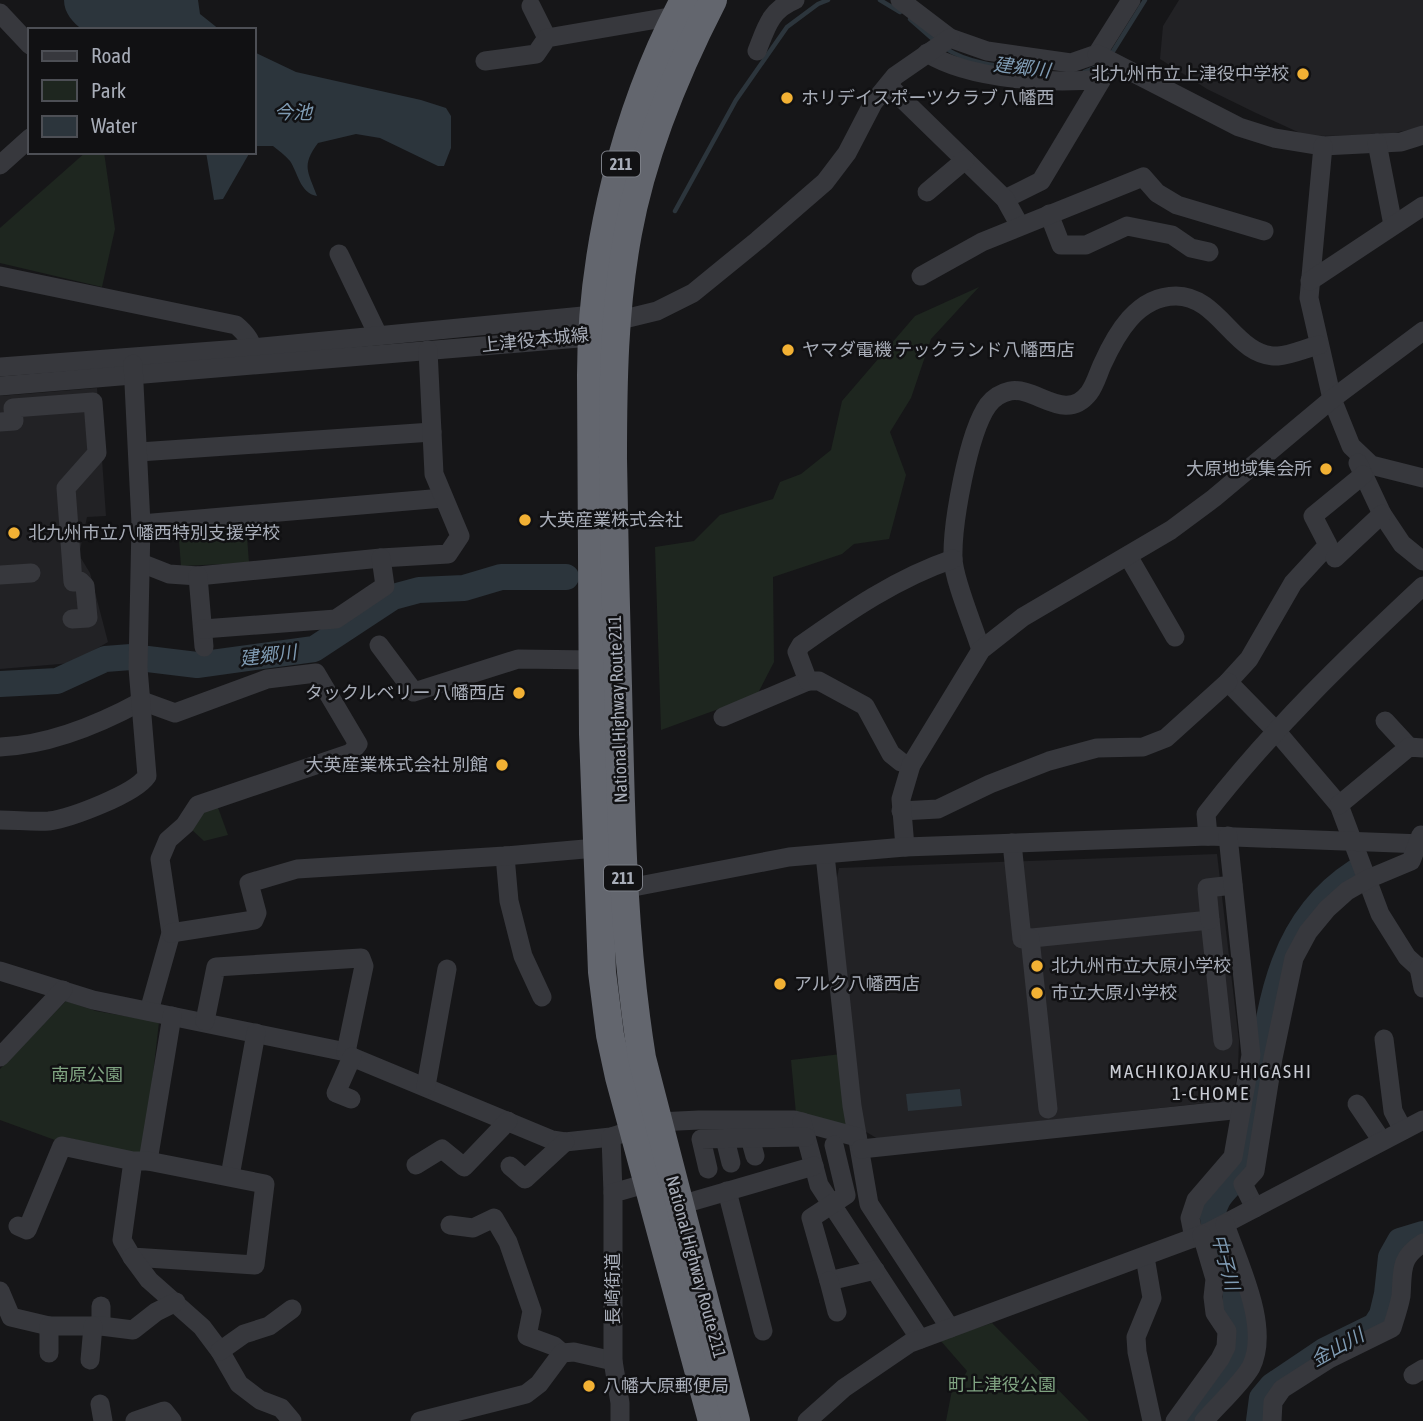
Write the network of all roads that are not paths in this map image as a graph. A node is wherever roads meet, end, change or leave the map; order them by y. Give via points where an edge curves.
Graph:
1 (713, 0) edge
2 (795, 0) edge
3 (1131, 0) edge
4 (907, 2) edge
5 (531, 6) dead end
6 (680, 8) edge
7 (0, 13) edge
8 (7, 34) edge
9 (547, 38) junction
10 (28, 44) edge
11 (938, 46) junction
12 (757, 51) dead end
13 (1097, 54) junction
14 (485, 61) dead end
15 (1071, 70) junction
16 (888, 85) junction
17 (1423, 135) edge
18 (28, 140) edge
19 (1377, 143) junction
20 (1323, 146) junction
21 (965, 160) junction
22 (0, 165) edge
23 (927, 192) dead end
24 (1005, 199) junction
25 (1423, 206) edge
26 (1049, 214) junction
27 (1393, 225) junction
28 (1020, 226) junction
29 (1264, 231) dead end
30 (1209, 252) dead end
31 (339, 254) dead end
32 (0, 276) edge
33 (921, 276) dead end
34 (1310, 281) junction
35 (600, 324) junction
36 (1423, 331) edge
37 (378, 335) junction
38 (1319, 345) junction
39 (428, 350) junction
40 (254, 356) junction
41 (133, 365) junction
42 (0, 367) edge
43 (0, 386) edge
44 (1332, 399) junction
45 (0, 422) edge
46 (432, 432) junction
47 (1351, 446) junction
48 (139, 452) junction
49 (1363, 475) junction
50 (1423, 478) edge
51 (443, 498) junction
52 (1382, 514) junction
53 (141, 524) junction
54 (1331, 551) junction
55 (1128, 555) junction
56 (381, 558) junction
57 (953, 559) junction
58 (1423, 561) edge
59 (141, 563) junction
60 (31, 573) dead end
61 (0, 575) edge
62 (198, 576) junction
63 (1423, 586) edge
64 (72, 619) dead end
65 (1175, 637) dead end
66 (379, 645) dead end
67 (981, 650) junction
68 (594, 660) junction
69 (808, 681) junction
70 (1228, 682) junction
71 (142, 701) junction
72 (723, 717) dead end
73 (1385, 721) dead end
74 (1277, 732) junction
75 (0, 747) edge
76 (1416, 748) edge
77 (911, 765) junction
78 (1339, 805) junction
79 (901, 811) junction
80 (0, 820) edge
81 (1208, 836) junction
82 (1228, 836) junction
83 (1421, 839) edge
84 (1353, 840) junction
85 (1012, 843) junction
86 (905, 847) junction
87 (596, 848) junction
88 (825, 855) junction
89 (505, 856) junction
90 (1368, 879) junction
91 (1233, 885) junction
92 (611, 891) junction
93 (1210, 920) junction
94 (171, 933) junction
95 (1030, 938) junction
96 (1421, 968) edge
97 (447, 969) dead end
98 (0, 971) edge
99 (1423, 988) edge
100 (62, 990) junction
101 (542, 997) dead end
102 (149, 1012) junction
103 (172, 1016) junction
104 (205, 1021) junction
105 (256, 1033) junction
106 (1384, 1039) dead end
107 (1223, 1041) dead end
108 (349, 1054) junction
109 (1251, 1055) junction
110 (0, 1057) edge
111 (1273, 1058) junction
112 (426, 1086) junction
113 (336, 1093) dead end
114 (1357, 1104) dead end
115 (1048, 1109) dead end
116 (1242, 1109) junction
117 (1423, 1120) edge
118 (508, 1121) junction
119 (634, 1129) junction
120 (804, 1130) junction
121 (1403, 1130) junction
122 (724, 1139) junction
123 (1382, 1141) junction
124 (565, 1142) junction
125 (859, 1143) junction
126 (834, 1144) dead end
127 (140, 1161) junction
128 (731, 1163) dead end
129 (416, 1164) dead end
130 (814, 1166) junction
131 (510, 1167) dead end
132 (708, 1169) dead end
133 (230, 1176) junction
134 (648, 1183) junction
135 (727, 1191) junction
136 (613, 1193) junction
137 (832, 1204) junction
138 (680, 1205) junction
139 (1255, 1208) junction
140 (450, 1225) dead end
141 (18, 1226) dead end
142 (1210, 1231) junction
143 (1423, 1243) edge
144 (132, 1256) junction
145 (1145, 1256) junction
146 (875, 1270) junction
147 (829, 1281) junction
148 (0, 1291) edge
149 (176, 1302) junction
150 (102, 1306) dead end
151 (292, 1309) dead end
152 (837, 1312) dead end
153 (50, 1326) junction
154 (97, 1326) junction
155 (950, 1328) junction
156 (763, 1331) dead end
157 (920, 1339) junction
158 (220, 1351) junction
159 (49, 1353) dead end
160 (562, 1353) junction
161 (90, 1360) dead end
162 (613, 1361) junction
163 (135, 1421) edge
164 (172, 1421) edge
165 (292, 1421) edge
166 (420, 1421) edge
167 (620, 1421) edge
168 (712, 1421) edge
169 (736, 1421) edge
170 (807, 1421) edge
171 (1152, 1421) edge
172 (1175, 1421) edge
173 (1205, 1421) edge
174 (1272, 1421) edge

1 - 35 highway, National Highway Route 211 / 211 via 651,142
2 - 12 street via 771,17
3 - 13 street
4 - 11 street
5 - 9 street
6 - 9 street
6 - 35 highway, National Highway Route 211 / 211 via 639,103 618,174 604,235
7 - 8 street
8 - 10 street
9 - 14 street via 536,54
11 - 15 street via 987,51
11 - 15 street via 941,62 966,69 1032,80
11 - 16 street
13 - 15 street
13 - 20 street via 1239,127
15 - 24 street via 1102,79 1041,181
16 - 21 street
16 - 35 street via 825,182 778,223 693,293 657,311
17 - 19 street
18 - 22 street
19 - 20 street
19 - 27 street
20 - 34 street
21 - 23 street
21 - 24 street
24 - 28 street
25 - 27 street
26 - 28 street
26 - 29 street via 1143,177 1177,205
26 - 30 street via 1061,245 1086,245 1127,226 1172,235
27 - 34 street
28 - 33 street
31 - 37 street
32 - 40 street via 236,325 246,333
34 - 38 street
35 - 37 street, 上津役本城線
35 - 39 street, 上津役本城線
35 - 68 highway, National Highway Route 211 / 211
35 - 92 highway, National Highway Route 211 / 211 via 614,365
36 - 44 street
37 - 40 street, 上津役本城線
38 - 44 street
38 - 57 street via 1278,356 1256,351 1211,309 1189,297 1173,296 1144,306 1115,338 1090,392 1081,401 1067,406 1015,390 1000,394 988,406 963,474
39 - 40 street, 上津役本城線
39 - 46 street
40 - 41 street, 上津役本城線
41 - 42 street, 上津役本城線
41 - 43 street, 上津役本城線
41 - 48 street
44 - 47 street
44 - 55 street via 1214,498
45 - 64 street via 14,421 13,408 93,401 97,453 66,488 73,582 85,586 88,618
46 - 48 street
46 - 51 street via 434,474
47 - 49 street
47 - 50 street via 1371,465
48 - 53 street
49 - 52 street
49 - 54 street via 1313,516
51 - 53 street
51 - 56 street via 460,536 447,554
52 - 54 street
52 - 58 street via 1402,544
53 - 59 street
54 - 70 street via 1293,583 1249,659
55 - 65 street
55 - 67 street via 1023,617
56 - 62 street
56 - 62 street via 385,586 336,620 203,638
57 - 67 street
57 - 69 street via 868,598 801,645 797,652
59 - 62 street via 169,574
59 - 71 street via 138,657
60 - 61 street
63 - 74 street via 1355,649
66 - 68 street via 414,692 518,659
67 - 77 street
68 - 87 highway, National Highway Route 211 / 211
69 - 72 street
69 - 77 street via 819,681 865,706 891,754
70 - 74 street
70 - 79 street via 1166,738 1143,747 1085,751 990,784 938,809
71 - 75 street via 60,737
71 - 80 street via 147,776 142,783 103,804 50,821
71 - 94 street via 175,713 267,678 316,673 358,744 351,753 198,806 168,840 160,859
73 - 76 street
74 - 78 street
74 - 81 street via 1206,814
76 - 78 street
77 - 79 street
78 - 84 street
79 - 86 street
81 - 82 street
81 - 85 street
82 - 84 street
82 - 91 street
83 - 84 street
83 - 90 street via 1411,861
84 - 90 street
85 - 86 street
85 - 95 street via 1022,939
86 - 88 street
87 - 89 street
87 - 92 highway, National Highway Route 211 / 211
88 - 92 street
88 - 125 street
89 - 94 street via 297,869 249,883 257,913 254,920
89 - 101 street via 509,901 523,956
90 - 96 street via 1380,914 1407,957
90 - 111 street via 1327,909 1294,958
91 - 93 street via 1207,888
91 - 109 street
92 - 119 highway, National Highway Route 211 / 211 via 602,972 610,1035
93 - 95 street
93 - 107 street
94 - 102 street
95 - 115 street
96 - 99 street
97 - 112 street
98 - 100 street
100 - 102 street
100 - 110 street
102 - 103 street
103 - 104 street
103 - 127 street
104 - 105 street
104 - 108 street via 216,967 361,958 364,966
105 - 108 street
105 - 133 street
106 - 121 street via 1393,1111
108 - 112 street
108 - 113 street
109 - 111 street
109 - 116 street
111 - 139 street via 1255,1171 1243,1184
112 - 118 street
114 - 123 street
116 - 125 street
116 - 142 street via 1233,1157 1196,1200 1190,1217
117 - 121 street
118 - 124 street via 538,1136
118 - 129 street via 464,1167 442,1149
119 - 120 street via 780,1120
119 - 124 street
119 - 134 highway, National Highway Route 211 / 211
119 - 136 street, 長崎街道
119 - 138 highway, National Highway Route 211 / 211
120 - 122 street via 753,1147
120 - 125 street
120 - 130 street
121 - 123 street
122 - 128 street
122 - 132 street via 701,1139
123 - 139 street
124 - 131 street via 525,1179
125 - 155 street via 869,1204
126 - 137 street via 846,1195
127 - 133 street
127 - 141 street via 62,1146 27,1230
127 - 144 street via 122,1240
130 - 135 street
130 - 137 street via 819,1185
133 - 144 street via 265,1184 255,1265
134 - 136 street
134 - 168 highway, National Highway Route 211 / 211
135 - 138 street
135 - 156 street
136 - 162 street, 長崎街道
137 - 146 street
137 - 147 street via 811,1218
138 - 169 highway, National Highway Route 211 / 211
139 - 142 street
140 - 160 street via 472,1228 494,1218 508,1242 532,1311 527,1336
142 - 145 street
142 - 172 street via 1215,1313 1227,1331 1226,1347
142 - 173 street via 1254,1308 1258,1329 1251,1367
143 - 174 street via 1406,1256 1392,1328 1282,1389 1273,1402
144 - 149 street via 149,1280
145 - 155 street
145 - 171 street via 1152,1298 1136,1337
146 - 147 street
146 - 157 street
147 - 152 street
148 - 153 street via 11,1317
149 - 154 street via 133,1330
149 - 158 street
150 - 154 street
151 - 158 street
153 - 154 street
153 - 159 street
154 - 161 street
155 - 157 street
157 - 170 street via 844,1388
158 - 165 street via 239,1384 281,1408
160 - 162 street
160 - 166 street via 526,1394
162 - 167 street, 長崎街道
163 - 164 street via 164,1411

